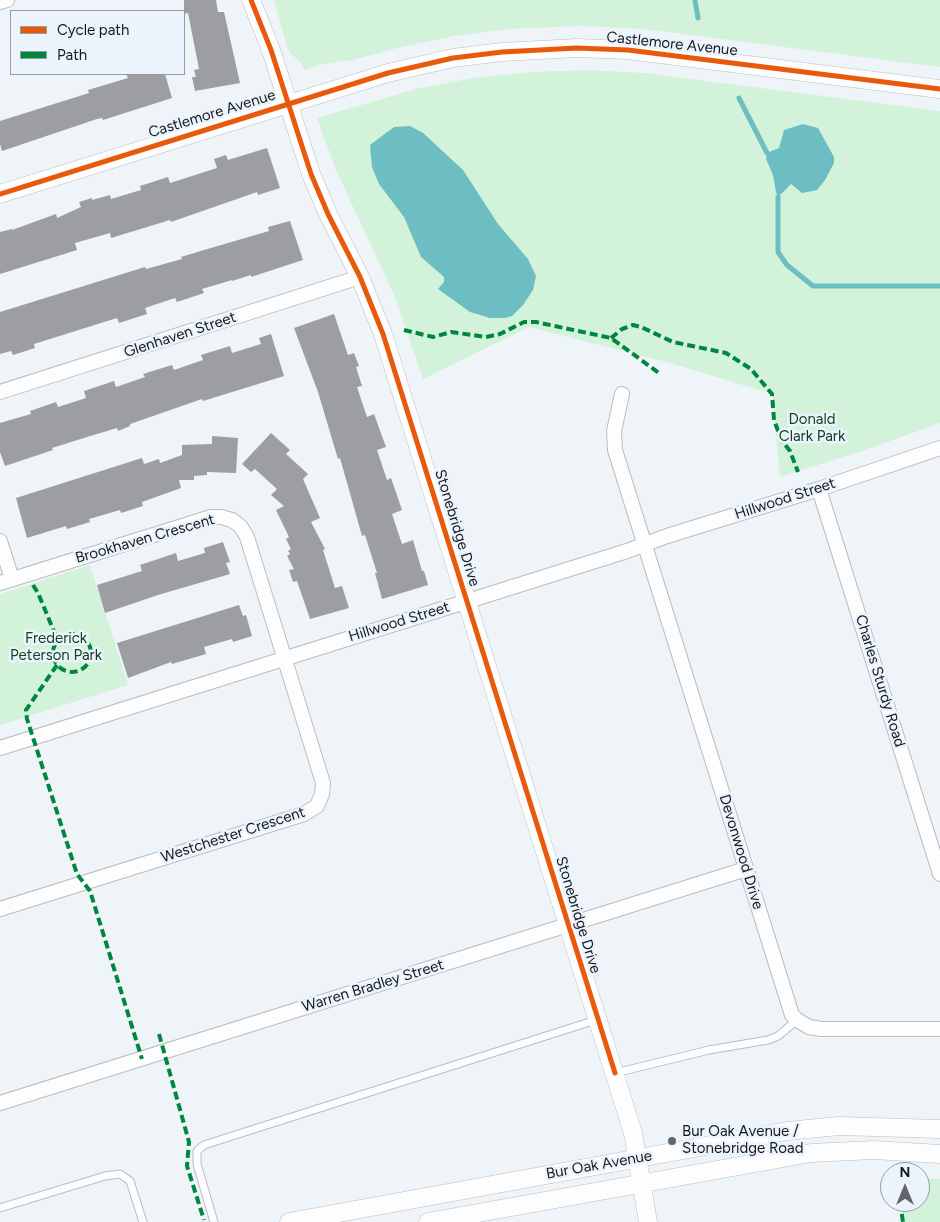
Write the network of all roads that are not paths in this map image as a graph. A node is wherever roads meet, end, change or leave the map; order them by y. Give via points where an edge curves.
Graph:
1 (7, 0) edge
2 (252, 0) edge
3 (0, 2) edge
4 (940, 89) edge
5 (288, 104) junction
6 (0, 194) edge
7 (360, 277) junction
8 (0, 392) edge
9 (622, 394) dead end
10 (940, 448) edge
11 (819, 489) junction
12 (0, 541) edge
13 (643, 545) junction
14 (6, 581) edge
15 (467, 601) junction
16 (285, 658) junction
17 (0, 748) edge
18 (746, 869) junction
19 (940, 874) edge
20 (0, 909) edge
21 (568, 925) junction
22 (598, 1020) junction
23 (797, 1020) junction
24 (940, 1028) edge
25 (614, 1073) junction
26 (0, 1103) edge
27 (940, 1129) edge
28 (940, 1154) edge
29 (637, 1158) junction
30 (641, 1183) junction
31 (0, 1208) edge
32 (469, 1218) edge
33 (295, 1221) edge
34 (143, 1222) edge
35 (214, 1222) edge
36 (428, 1222) edge
37 (648, 1222) edge

1 - 3 street
2 - 5 street, Stonebridge Drive
4 - 5 street, Castlemore Avenue via 657,53 569,48 510,51 430,63
5 - 6 street, Castlemore Avenue
5 - 7 street, Stonebridge Drive via 311,174
7 - 8 street, Glenhaven Street
7 - 15 street, Stonebridge Drive via 383,334
9 - 13 street, Devonwood Drive via 614,432 614,450
10 - 11 street, Hillwood Street
11 - 13 street, Hillwood Street
11 - 19 street, Charles Sturdy Road
12 - 14 street
13 - 15 street, Hillwood Street
13 - 18 street, Devonwood Drive
14 - 16 street, Brookhaven Crescent via 210,517 232,520 247,537
15 - 16 street, Hillwood Street
15 - 21 street, Stonebridge Drive
16 - 17 street, Hillwood Street
16 - 20 street, Westchester Crescent via 321,773 322,794 317,806 295,817
18 - 21 street, Warren Bradley Street
18 - 23 street, Devonwood Drive via 788,1006
21 - 22 street, Stonebridge Drive
21 - 26 street, Warren Bradley Street
22 - 25 street, Stonebridge Drive
22 - 35 lane via 204,1145 198,1151 196,1164
23 - 24 street via 809,1027 822,1029
23 - 25 lane via 774,1039 708,1050
25 - 29 street, Stonebridge Drive via 633,1133
27 - 29 street, Bur Oak Avenue via 810,1128
28 - 30 street, Bur Oak Avenue via 874,1150 811,1152
29 - 30 street, Stonebridge Drive
29 - 33 street, Bur Oak Avenue
30 - 32 street, Bur Oak Avenue
30 - 37 street, Stonebridge Drive
31 - 34 lane via 120,1174 130,1181
32 - 36 street, Bur Oak Avenue

